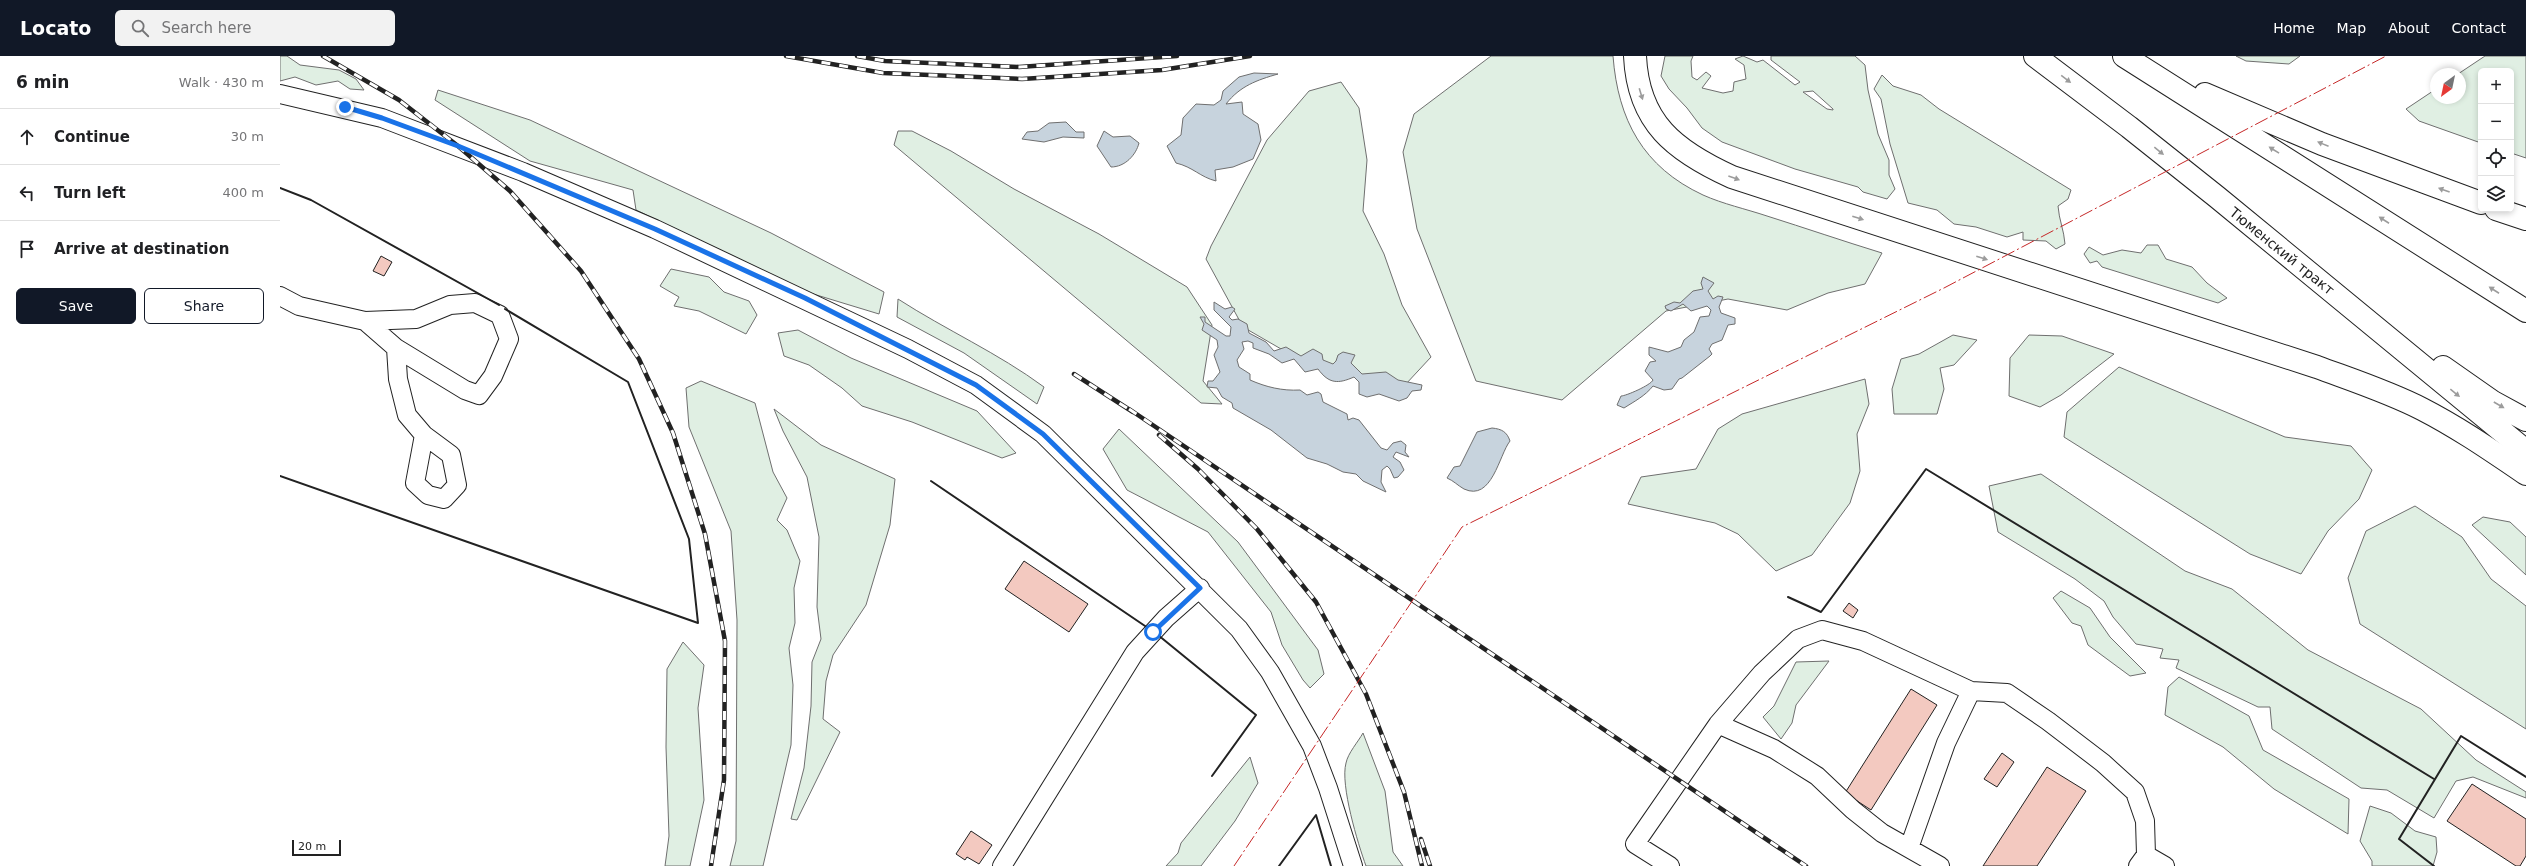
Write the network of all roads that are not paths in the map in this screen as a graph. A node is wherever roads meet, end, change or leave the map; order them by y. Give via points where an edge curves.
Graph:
1 (1635, 56) edge
2 (2034, 56) edge
3 (2125, 56) edge
4 (280, 94) edge
5 (2478, 202) edge
6 (2505, 212) edge
7 (2526, 219) edge
8 (2296, 262) junction
9 (280, 296) edge
10 (2526, 311) edge
11 (365, 321) junction
12 (396, 348) junction
13 (2526, 420) edge
14 (424, 435) dead end
15 (2526, 451) edge
16 (2526, 474) edge
17 (1200, 588) junction
18 (1971, 691) junction
19 (1718, 724) junction
20 (1909, 848) junction
21 (2142, 860) edge
22 (1002, 866) edge
23 (1352, 866) edge
24 (1670, 866) edge
25 (1940, 866) edge
26 (2165, 866) edge

1 -> 16 main road via 1641,95 1649,114 1665,136 1685,153 1707,166 1732,177 2366,385 2442,420
2 -> 8 main road, Тюменский тракт via 2129,127
5 -> 3 main road via 2322,144
10 -> 3 main road
4 - 17 street via 382,118 523,172 805,298 976,385 1043,434
6 - 7 main road
8 -> 13 main road via 2493,402
8 -> 15 main road, Тюменский тракт
9 - 11 street via 299,306
11 - 12 street
11 - 12 street via 416,319 450,305 475,303 500,315 509,339 493,376 479,395 465,390
12 - 14 street via 398,379 407,415
17 - 22 street via 1166,618 1135,652
17 - 23 street via 1239,630 1270,672 1292,708 1312,746
18 - 19 street via 1863,641 1822,630 1798,639 1762,673
18 - 20 street via 1946,742
18 - 21 street via 2007,693 2102,763 2135,792 2145,822
19 - 20 street via 1774,749 1817,776 1882,833
19 - 24 street via 1635,844
20 - 25 street
21 - 26 street

